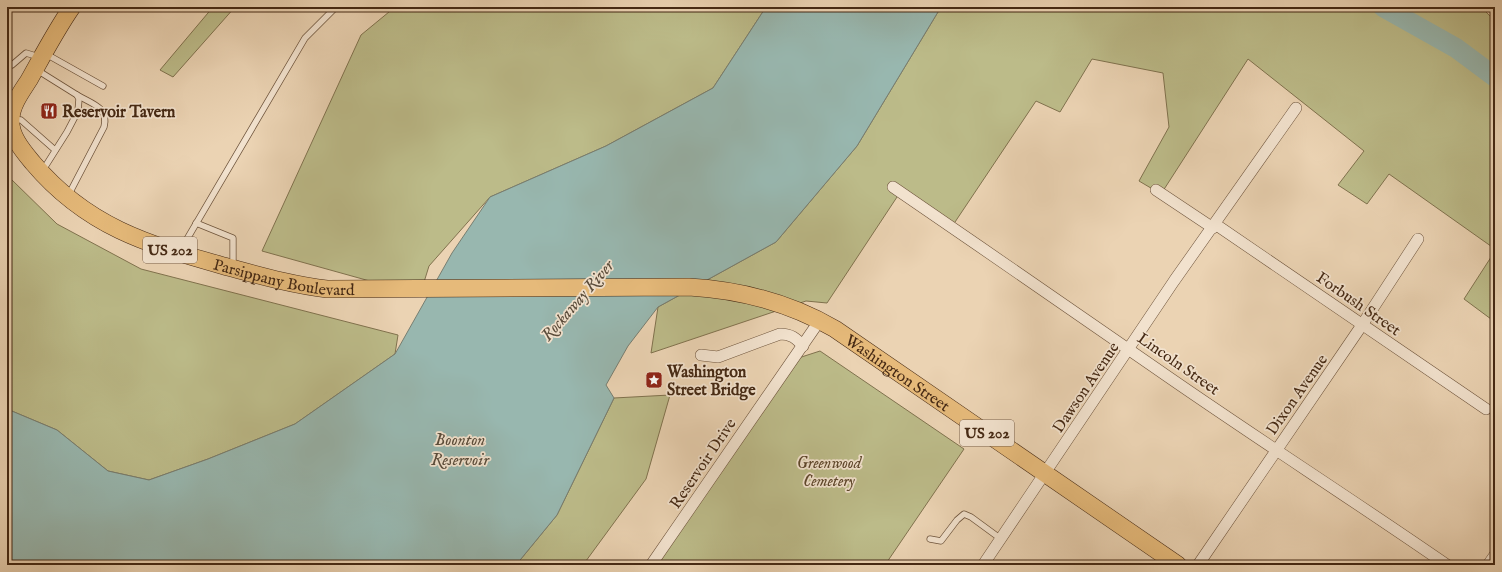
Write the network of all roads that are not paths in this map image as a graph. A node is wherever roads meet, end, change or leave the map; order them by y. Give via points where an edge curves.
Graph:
1 (72, 7) edge
2 (336, 7) edge
3 (40, 60) junction
4 (12, 65) dead end
5 (103, 86) dead end
6 (77, 95) junction
7 (1296, 108) dead end
8 (9, 118) edge
9 (55, 150) junction
10 (41, 172) junction
11 (893, 186) dead end
12 (1156, 190) dead end
13 (68, 197) junction
14 (196, 223) junction
15 (1214, 226) junction
16 (1418, 239) dead end
17 (179, 253) junction
18 (233, 268) junction
19 (792, 308) joint
20 (820, 320) junction
21 (1362, 325) junction
22 (802, 346) junction
23 (1129, 349) junction
24 (701, 355) dead end
25 (1486, 409) dead end
26 (1277, 449) junction
27 (1046, 473) junction
28 (930, 539) dead end
29 (1001, 539) junction
30 (1495, 555) edge
31 (651, 565) edge
32 (983, 565) edge
33 (1178, 565) edge
34 (1198, 565) edge
35 (1447, 565) edge
36 (1488, 565) edge

1 - 3 main road
2 - 14 lane via 305,38
3 - 4 lane via 26,53
3 - 5 lane
3 - 6 lane
3 - 8 main road
6 - 9 lane via 80,99 78,112
6 - 13 lane via 103,110 106,119
7 - 15 street, Dawson Avenue
8 - 9 lane via 21,120
8 - 10 main road, Parsippany Boulevard / US 202 via 15,137
9 - 10 lane
10 - 13 main road, Parsippany Boulevard / US 202
11 - 23 street, Lincoln Street
12 - 15 street, Forbush Street
13 - 17 main road, Parsippany Boulevard / US 202 via 118,231
14 - 17 lane
14 - 18 lane via 233,238
15 - 21 street, Forbush Street
15 - 23 street, Dawson Avenue
16 - 21 street, Dixon Avenue
17 - 18 main road, Parsippany Boulevard / US 202
18 - 19 main road, Parsippany Boulevard / US 202 via 311,287 345,290 689,287 742,293
19 - 20 main road, Washington Street / US 202
20 - 22 street, Reservoir Drive
20 - 27 main road, Washington Street / US 202
21 - 25 street, Forbush Street
21 - 26 street, Dixon Avenue
22 - 24 street via 796,338 780,334 718,357
22 - 31 street, Reservoir Drive
23 - 26 street, Lincoln Street
23 - 27 street, Dawson Avenue
26 - 34 street, Dixon Avenue
26 - 35 street, Lincoln Street
27 - 29 street, Dawson Avenue
27 - 33 main road, Washington Street / US 202
28 - 29 lane via 941,541 964,514
29 - 32 street, Dawson Avenue
30 - 36 street

